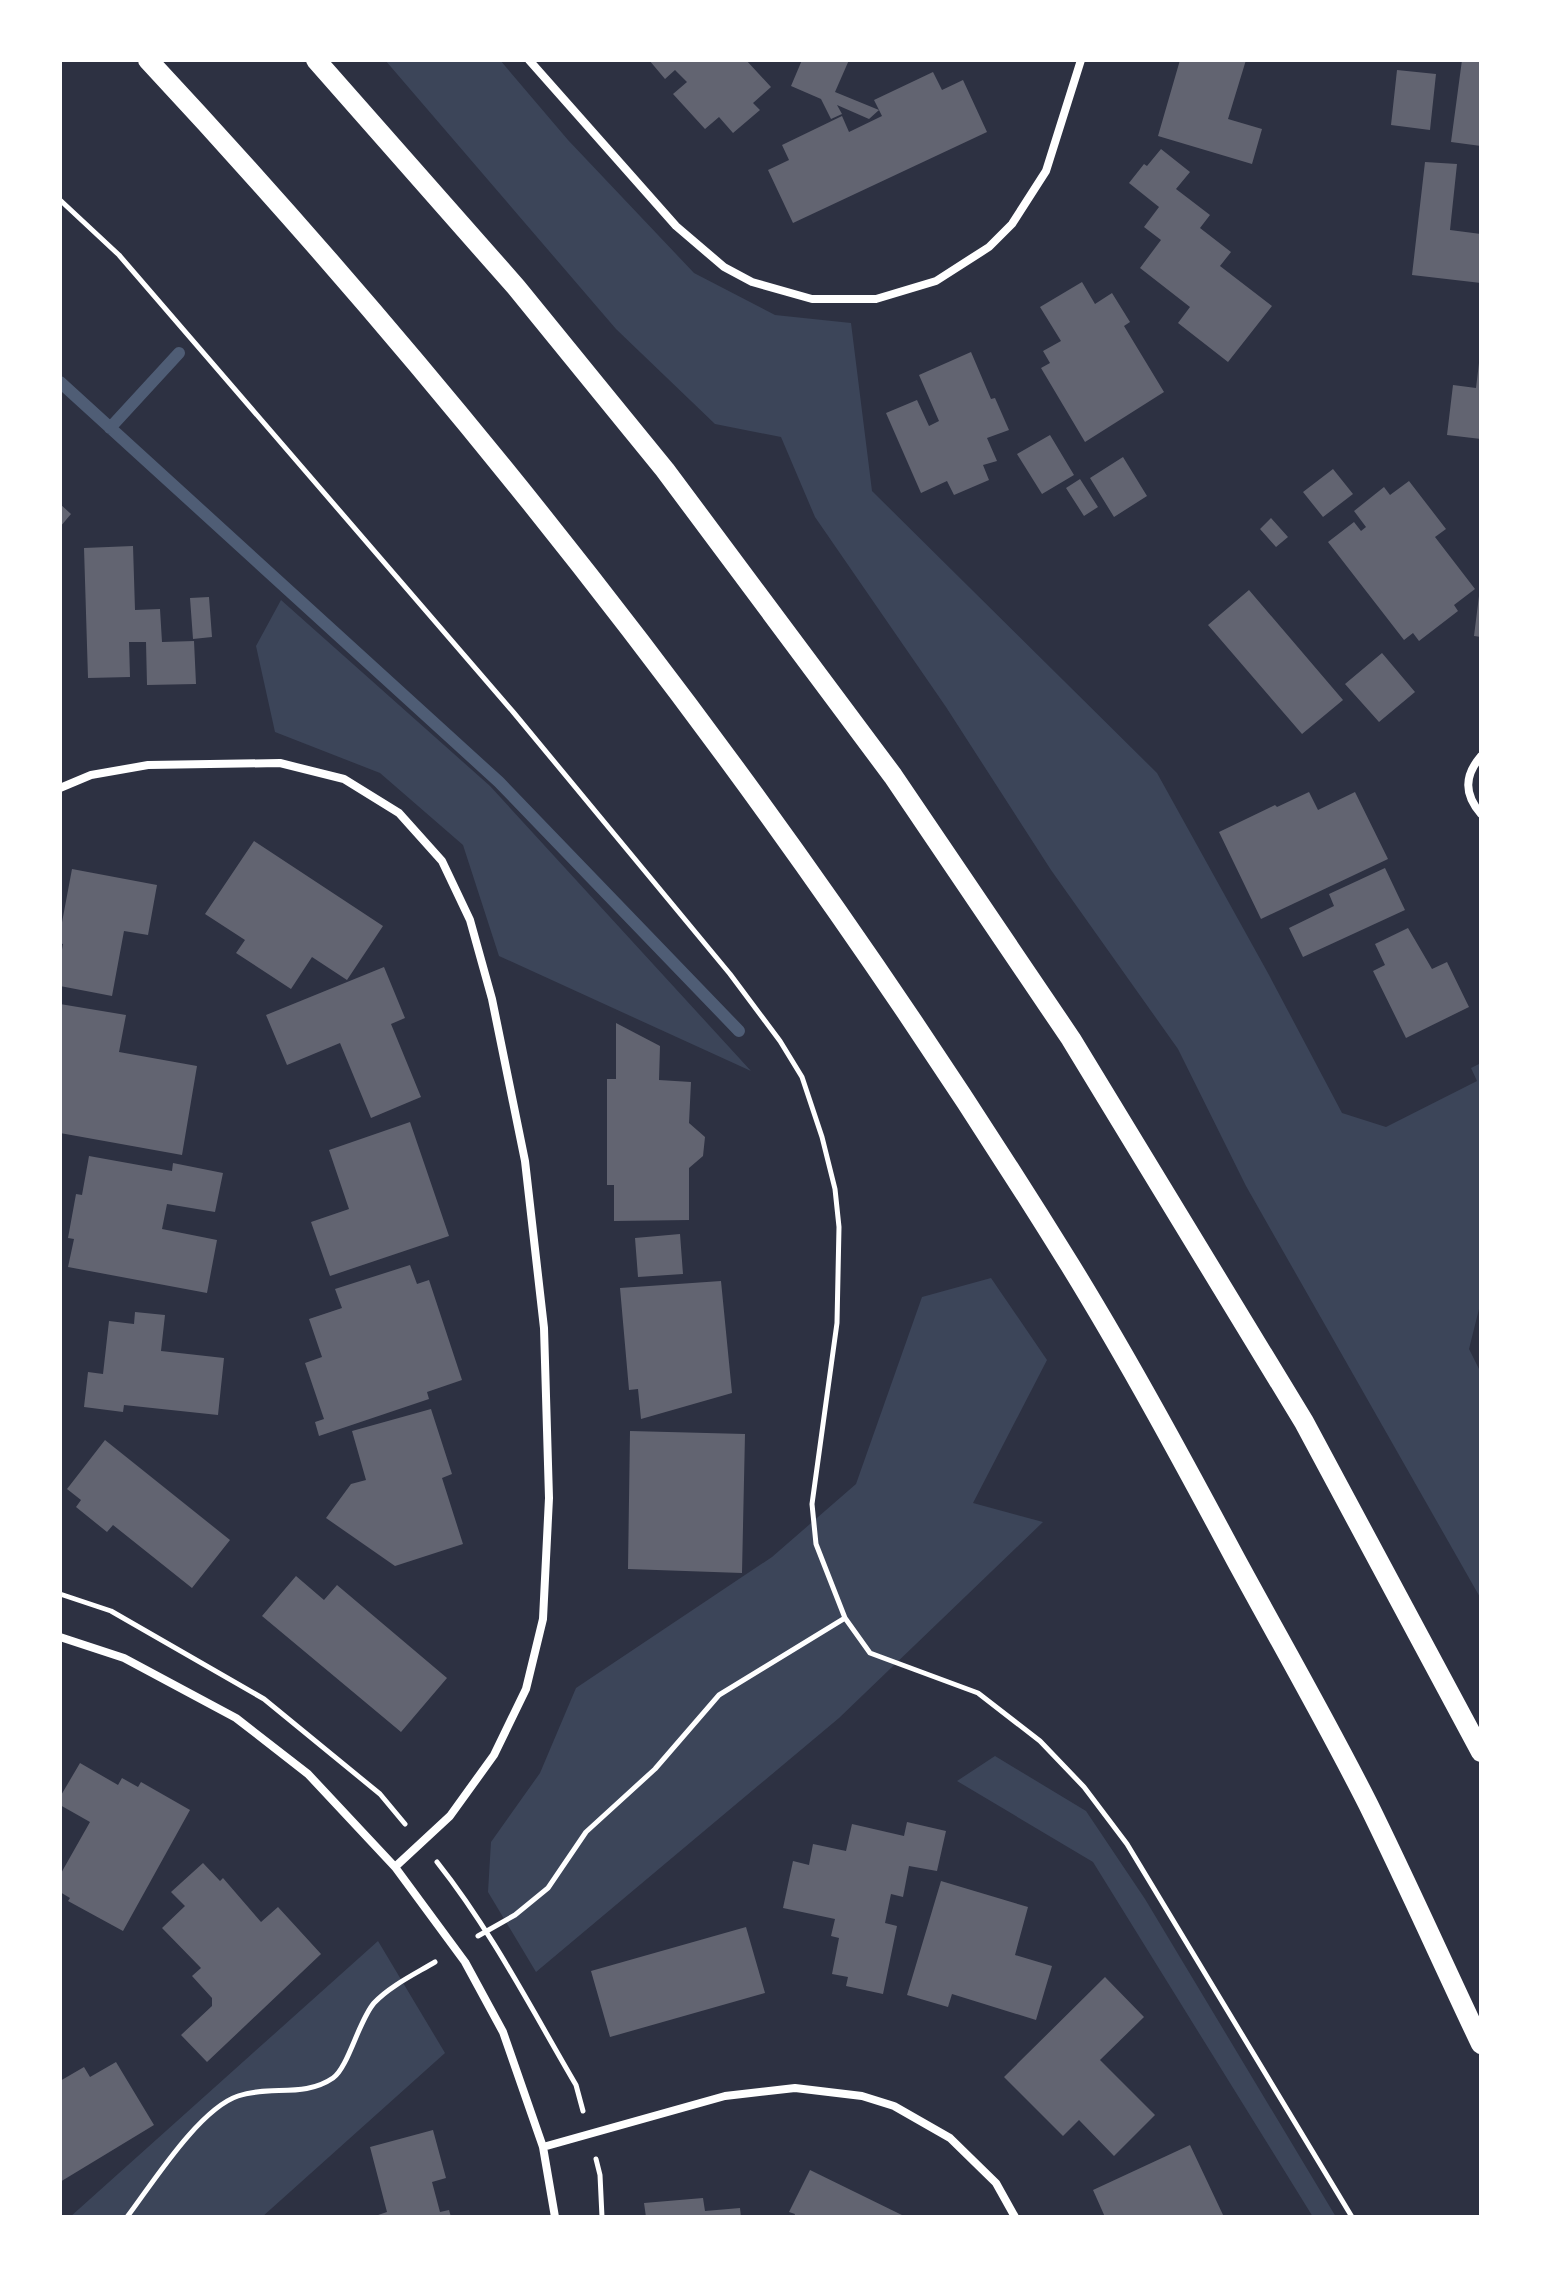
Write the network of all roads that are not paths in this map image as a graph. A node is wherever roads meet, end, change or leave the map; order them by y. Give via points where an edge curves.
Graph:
1 (148, 60) edge
2 (316, 60) edge
3 (529, 60) edge
4 (1081, 60) edge
5 (1481, 756) edge
6 (61, 784) edge
7 (1481, 814) edge
8 (60, 1637) edge
9 (1481, 1752) edge
10 (395, 1867) junction
11 (1481, 2044) edge
12 (543, 2147) junction
13 (555, 2217) edge
14 (1015, 2217) edge

1 - 11 main road via 254,173 556,531 800,857 950,1076 1073,1271 1189,1473 1367,1803
2 - 9 main road via 516,287 665,470 893,776 1071,1039 1304,1422
3 - 4 street via 676,226 724,267 752,282 812,299 876,299 936,281 989,247 1012,224 1046,171
5 - 7 street via 1472,767 1468,792
6 - 10 street via 148,765 280,763 344,779 399,813 442,861 470,920 525,1161 544,1328 549,1498 543,1619 526,1689 494,1755 450,1816
8 - 10 street via 124,1658 236,1718 308,1774
10 - 12 street via 465,1962 503,2032
12 - 13 street
12 - 14 street via 725,2096 795,2088 862,2096 894,2106 950,2138 996,2183

